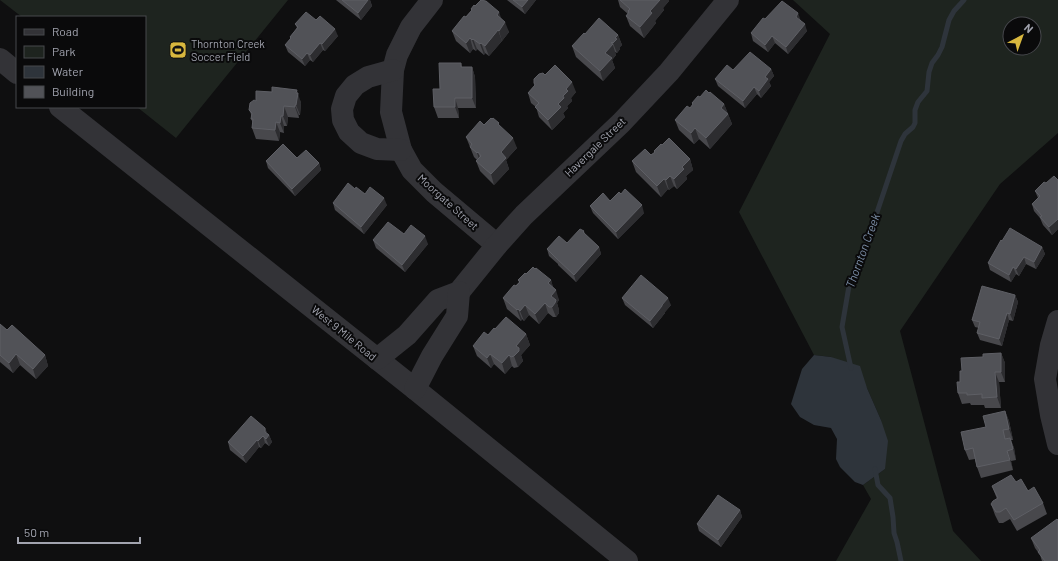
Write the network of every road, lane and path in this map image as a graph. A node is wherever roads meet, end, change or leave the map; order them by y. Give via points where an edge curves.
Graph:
1 (432, 0) edge
2 (728, 0) edge
3 (0, 59) edge
4 (393, 70) junction
5 (16, 72) edge
6 (61, 108) edge
7 (401, 150) junction
8 (497, 245) junction
9 (459, 292) junction
10 (1058, 320) edge
11 (377, 359) junction
12 (415, 390) junction
13 (1058, 444) edge
14 (627, 561) edge

1 - 4 street, Moorgate Street via 411,27 397,55
2 - 8 street, Havergale Street via 669,72 621,123 524,215
3 - 5 street
4 - 7 street, Moorgate Street via 391,112
4 - 7 street via 368,77 355,85 346,96 342,109 343,120 349,132 361,143 377,149
6 - 11 street, West 9 Mile Road
7 - 8 street, Moorgate Street via 412,170 434,192
8 - 9 street, Havergale Street
9 - 11 street via 438,300 407,335
9 - 12 street via 457,316
10 - 13 street via 1045,379
11 - 12 street, West 9 Mile Road
12 - 14 street, West 9 Mile Road

